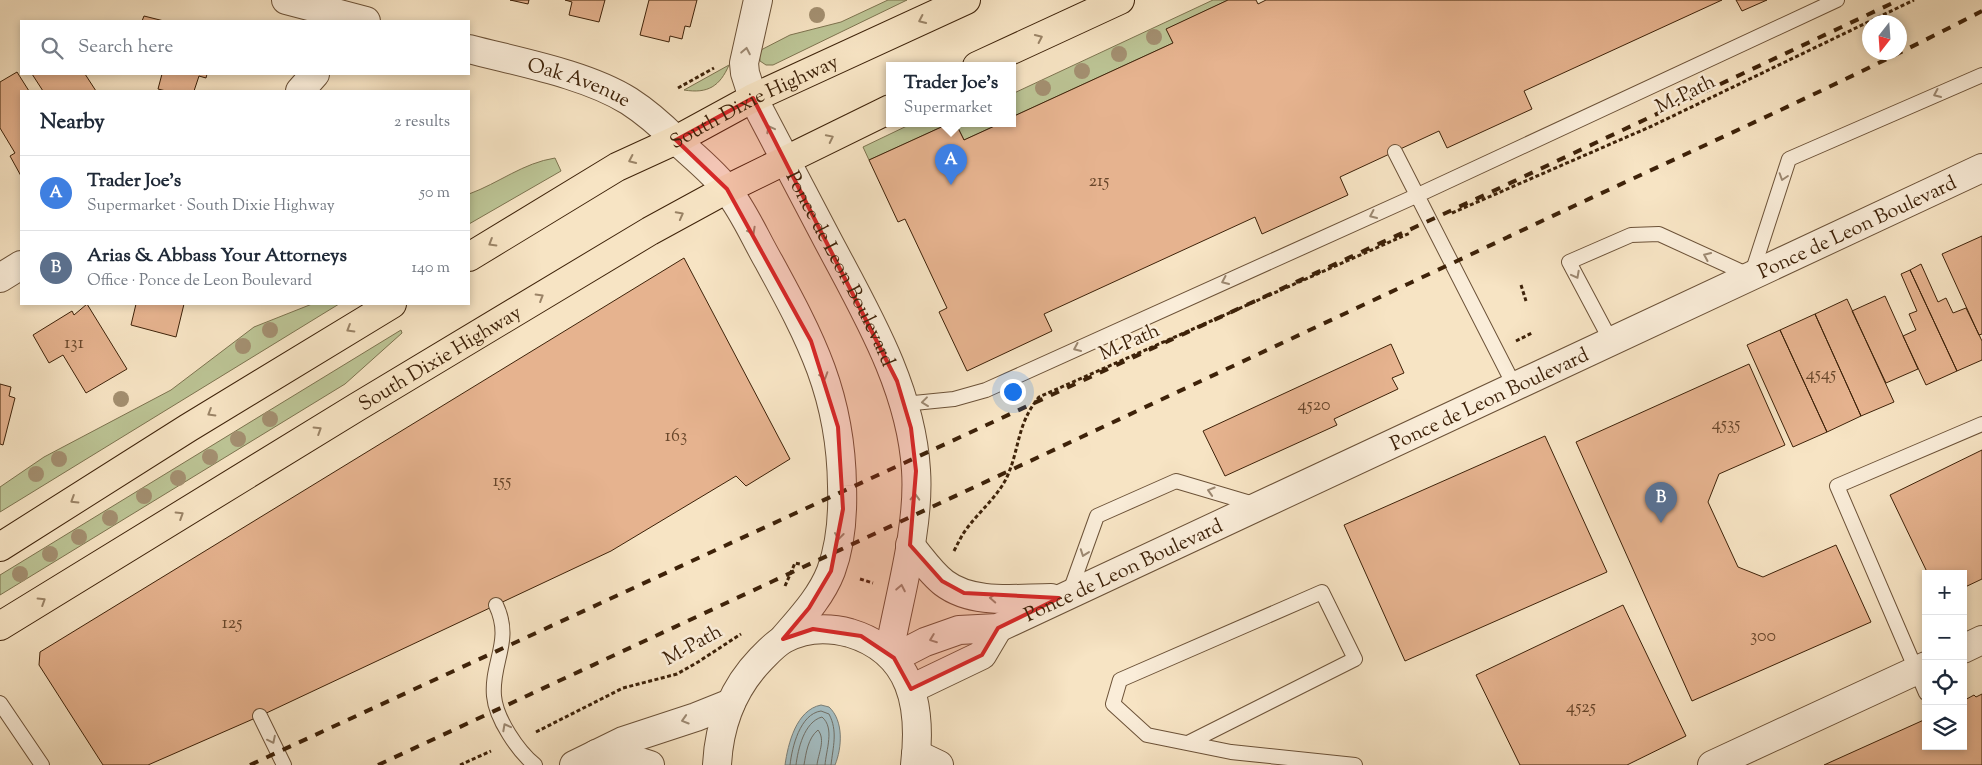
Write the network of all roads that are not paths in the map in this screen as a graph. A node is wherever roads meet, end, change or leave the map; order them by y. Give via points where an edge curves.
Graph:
1 (286, 0) edge
2 (758, 0) edge
3 (966, 0) edge
4 (1120, 0) edge
5 (1837, 0) edge
6 (335, 17) edge
7 (358, 20) edge
8 (470, 49) edge
9 (986, 62) edge
10 (314, 75) edge
11 (1982, 75) edge
12 (301, 90) edge
13 (753, 98) junction
14 (886, 111) edge
15 (676, 140) junction
16 (1395, 152) dead end
17 (786, 159) junction
18 (1982, 168) edge
19 (727, 189) junction
20 (1418, 195) junction
21 (470, 256) edge
22 (20, 266) edge
23 (1752, 276) junction
24 (0, 278) edge
25 (390, 305) edge
26 (1611, 341) junction
27 (1515, 387) junction
28 (904, 404) junction
29 (1982, 424) edge
30 (1258, 505) junction
31 (910, 545) junction
32 (0, 547) edge
33 (1064, 596) junction
34 (496, 605) dead end
35 (0, 626) edge
36 (998, 628) junction
37 (783, 639) junction
38 (1982, 640) edge
39 (1967, 647) edge
40 (891, 656) junction
41 (1922, 677) edge
42 (911, 690) junction
43 (0, 703) edge
44 (731, 703) junction
45 (260, 716) dead end
46 (1188, 743) junction
47 (585, 760) edge
48 (923, 761) edge
49 (42, 765) edge
50 (284, 765) edge
51 (535, 765) edge
52 (650, 765) edge
53 (717, 765) edge
54 (1355, 765) edge
55 (1712, 765) edge

1 - 6 street
13 -> 2 street, Ponce de Leon Boulevard via 744,63
3 -> 13 highway, South Dixie Highway
9 -> 4 highway
5 - 20 lane
6 - 7 street
8 - 15 street, Oak Avenue via 580,79 615,93 644,110
10 - 12 street
11 -> 23 lane via 1789,160
13 - 15 highway, South Dixie Highway
17 -> 13 street, Ponce de Leon Boulevard
17 -> 14 highway, South Dixie Highway
15 - 19 street
15 -> 21 highway, South Dixie Highway via 617,167
16 - 20 lane
17 - 19 highway, South Dixie Highway
17 - 28 street, Ponce de Leon Boulevard via 877,338
18 - 23 street, Ponce de Leon Boulevard
35 -> 19 highway, South Dixie Highway via 600,260
19 -> 37 street via 811,341 830,395 842,452 843,509 831,572 822,590
20 - 27 lane
20 -> 28 lane via 986,390 954,399
22 - 24 street
23 - 26 street, Ponce de Leon Boulevard
23 -> 26 lane via 1659,234 1631,234 1570,262
25 -> 32 highway
26 - 27 street, Ponce de Leon Boulevard
27 - 30 street, Ponce de Leon Boulevard
31 -> 28 street, Ponce de Leon Boulevard via 916,470 911,428
29 - 41 lane via 1837,486
30 - 33 street, Ponce de Leon Boulevard
30 -> 33 lane via 1176,481 1097,516
33 -> 31 street via 1000,598 964,594 942,581
40 -> 31 street, Ponce de Leon Boulevard
33 - 36 street, Ponce de Leon Boulevard
51 -> 34 lane via 519,749 503,724 494,698 503,640
36 -> 40 street, Ponce de Leon Boulevard via 959,630
36 - 42 street via 982,655
37 - 40 street via 813,630 843,631 860,636
37 - 44 street via 756,664
38 - 39 street
40 - 42 street via 904,673
41 - 55 street
42 - 48 street
43 - 49 lane
44 -> 47 street via 623,740
44 - 53 street via 721,731
45 -> 50 lane
46 - 46 lane via 1147,735 1113,704 1120,680 1322,592 1355,660
46 - 54 lane via 1231,752
47 - 52 street via 628,758

